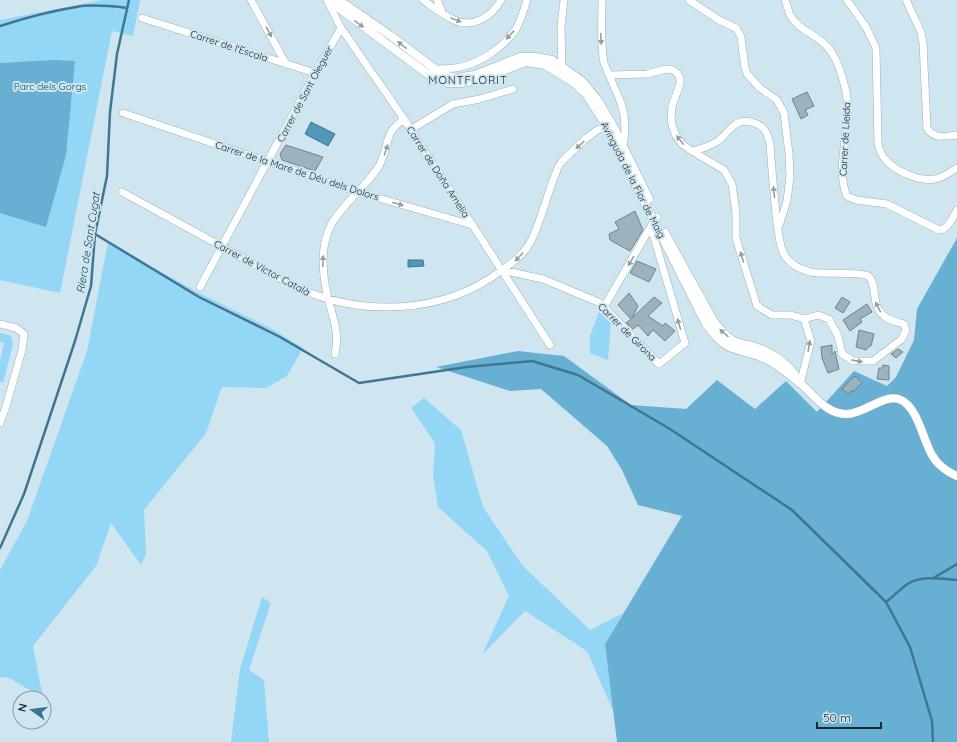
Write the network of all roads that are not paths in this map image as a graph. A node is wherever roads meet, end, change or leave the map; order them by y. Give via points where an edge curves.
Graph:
1 (251, 0) edge
2 (327, 0) edge
3 (339, 0) edge
4 (423, 0) edge
5 (437, 0) edge
6 (501, 0) edge
7 (527, 0) edge
8 (564, 0) edge
9 (602, 0) edge
10 (689, 0) edge
11 (786, 0) edge
12 (847, 0) edge
13 (906, 0) edge
14 (442, 13) junction
15 (142, 18) dead end
16 (341, 28) junction
17 (286, 64) junction
18 (433, 69) junction
19 (562, 70) junction
20 (315, 73) junction
21 (609, 75) junction
22 (513, 89) dead end
23 (123, 114) dead end
24 (404, 119) junction
25 (609, 125) junction
26 (410, 130) junction
27 (957, 135) edge
28 (624, 148) junction
29 (692, 151) junction
30 (622, 160) junction
31 (268, 162) junction
32 (957, 168) edge
33 (122, 192) dead end
34 (358, 192) junction
35 (957, 210) edge
36 (654, 222) junction
37 (472, 225) junction
38 (778, 230) junction
39 (223, 247) junction
40 (502, 270) junction
41 (200, 287) dead end
42 (328, 299) junction
43 (604, 307) junction
44 (804, 319) junction
45 (0, 324) edge
46 (550, 345) dead end
47 (335, 354) dead end
48 (800, 384) junction
49 (0, 423) edge
50 (957, 476) edge

1 -> 17 street
2 - 16 street, Carrer de Doña Amelia
2 -> 19 street, Avinguda de la Flor de Maig via 429,74 448,83 478,80 526,62
18 -> 3 street, Avinguda de la Flor de Maig
4 - 14 street
5 - 14 street
14 -> 6 street via 455,21 470,23 491,14
7 -> 18 street via 516,29 490,55 455,68
8 - 19 street via 561,26
9 -> 21 street via 602,50
10 - 38 street via 718,20 736,28 741,37 747,74 760,88 777,100 784,112 790,176 787,201
11 - 35 street, Carrer de Lleida via 790,14 797,24 829,48 846,90 848,108 842,174 847,196 856,200 887,204 939,230 947,227
12 - 32 street via 866,27 876,48 878,143 884,158 895,168 921,179 936,179
13 - 27 street via 924,43 927,128 937,136
15 - 17 street, Carrer de l'Escala
16 - 20 street, Carrer de Sant Oleguer
16 - 24 street, Carrer de Doña Amelia
17 - 20 street, Carrer de l'Escala
18 - 19 street, Avinguda de la Flor de Maig via 443,75 457,78 475,75 520,57 535,57 552,60
19 - 25 street, Avinguda de la Flor de Maig via 582,81 597,99
20 - 31 street, Carrer de Sant Oleguer
21 - 28 street via 624,114
29 -> 21 street via 676,136 671,120 672,106 680,84 677,73 666,70 647,74
22 - 26 street via 480,100 453,104
23 - 31 street, Carrer de la Mare de Déu dels Dolors
24 - 26 street, Carrer de Doña Amelia
34 -> 24 street via 380,165 391,132
25 - 28 street, Avinguda de la Flor de Maig
25 - 30 street, Avinguda de la Flor de Maig
25 -> 40 street, Carrer de Víctor Català via 593,133 559,165 529,245 517,260
26 - 37 street, Carrer de Doña Amelia
28 - 30 street
28 - 36 street, Avinguda de la Flor de Maig
38 -> 29 street via 770,144 767,133 760,125 741,122 718,141
44 -> 29 street via 791,315 772,315 757,306 736,238 732,184 724,170
30 - 36 street, Avinguda de la Flor de Maig
31 - 34 street, Carrer de la Mare de Déu dels Dolors
31 - 39 street, Carrer de Sant Oleguer
33 - 39 street, Carrer de Víctor Català
34 -> 37 street, Carrer de la Mare de Déu dels Dolors
42 -> 34 street via 323,270 326,237 333,223
36 -> 43 street
43 -> 36 street, Carrer de Girona via 660,364 685,343
36 - 48 street, Avinguda de la Flor de Maig via 714,335 729,347 767,360
37 - 40 street, Carrer de Doña Amelia
44 -> 38 street via 818,315 829,319 838,336 842,354 853,361 873,361 902,339 906,330 904,324 889,319 877,308 873,282 868,276 809,272 793,266 784,255
39 - 41 street, Carrer de Sant Oleguer
39 - 42 street, Carrer de Víctor Català via 296,287
40 - 42 street, Carrer de Víctor Català via 474,288 428,304 378,307
40 - 43 street, Carrer de Girona via 543,279 580,293
40 - 46 street, Carrer de Doña Amelia
42 - 47 street via 338,340
48 -> 44 street via 811,341
45 - 49 street via 16,328 24,334
48 - 50 street, Avinguda de la Flor de Maig via 822,404 833,411 846,414 860,412 889,398 901,400 916,418 932,456 941,466

